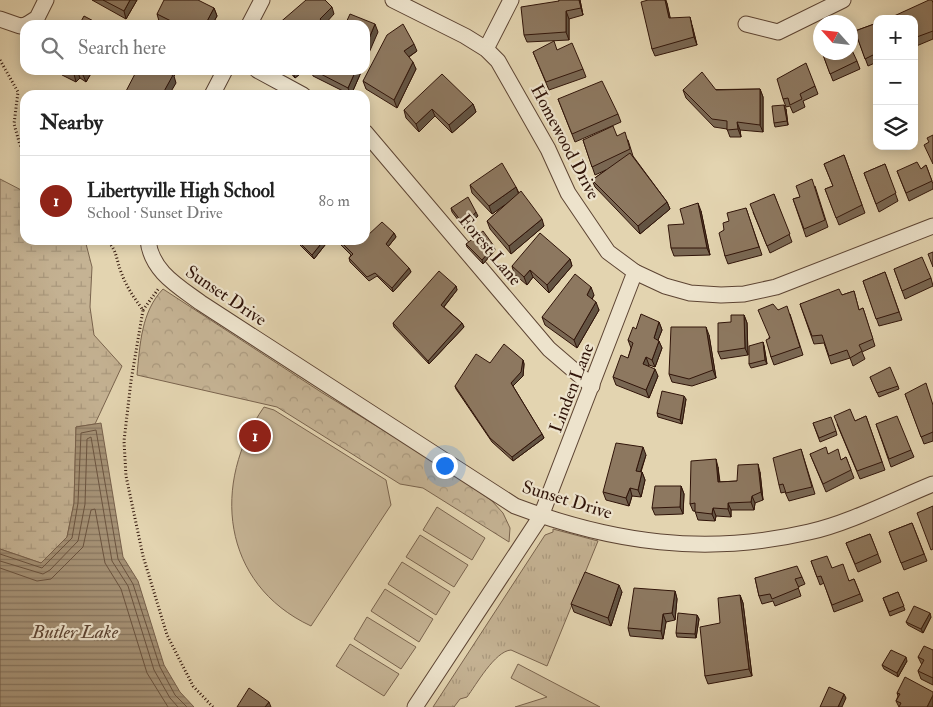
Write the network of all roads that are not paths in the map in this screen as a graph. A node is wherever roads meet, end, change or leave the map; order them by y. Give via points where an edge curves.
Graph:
1 (46, 0) edge
2 (262, 0) edge
3 (393, 0) edge
4 (511, 0) edge
5 (844, 0) edge
6 (0, 19) edge
7 (33, 20) edge
8 (252, 20) edge
9 (746, 24) dead end
10 (20, 25) edge
11 (486, 49) junction
12 (222, 75) edge
13 (266, 75) edge
14 (215, 90) edge
15 (294, 90) edge
16 (370, 138) edge
17 (933, 226) edge
18 (149, 245) edge
19 (635, 272) junction
20 (592, 386) junction
21 (933, 484) edge
22 (541, 516) junction
23 (415, 707) edge

1 - 7 street
2 - 8 street
3 - 11 street, Homewood Drive
4 - 11 street
5 - 9 street via 778,32
6 - 10 street
11 - 19 street, Homewood Drive via 509,77 568,193 608,252
12 - 14 street
13 - 15 street
16 - 20 street, Forest Lane via 550,349
17 - 19 street, Homewood Drive via 776,287 744,294 690,293
18 - 22 street, Sunset Drive via 166,278 515,506
19 - 20 street, Linden Lane
20 - 22 street, Linden Lane
21 - 22 street, Sunset Drive via 810,532 744,543 672,544 628,538
22 - 23 street, Linden Lane

